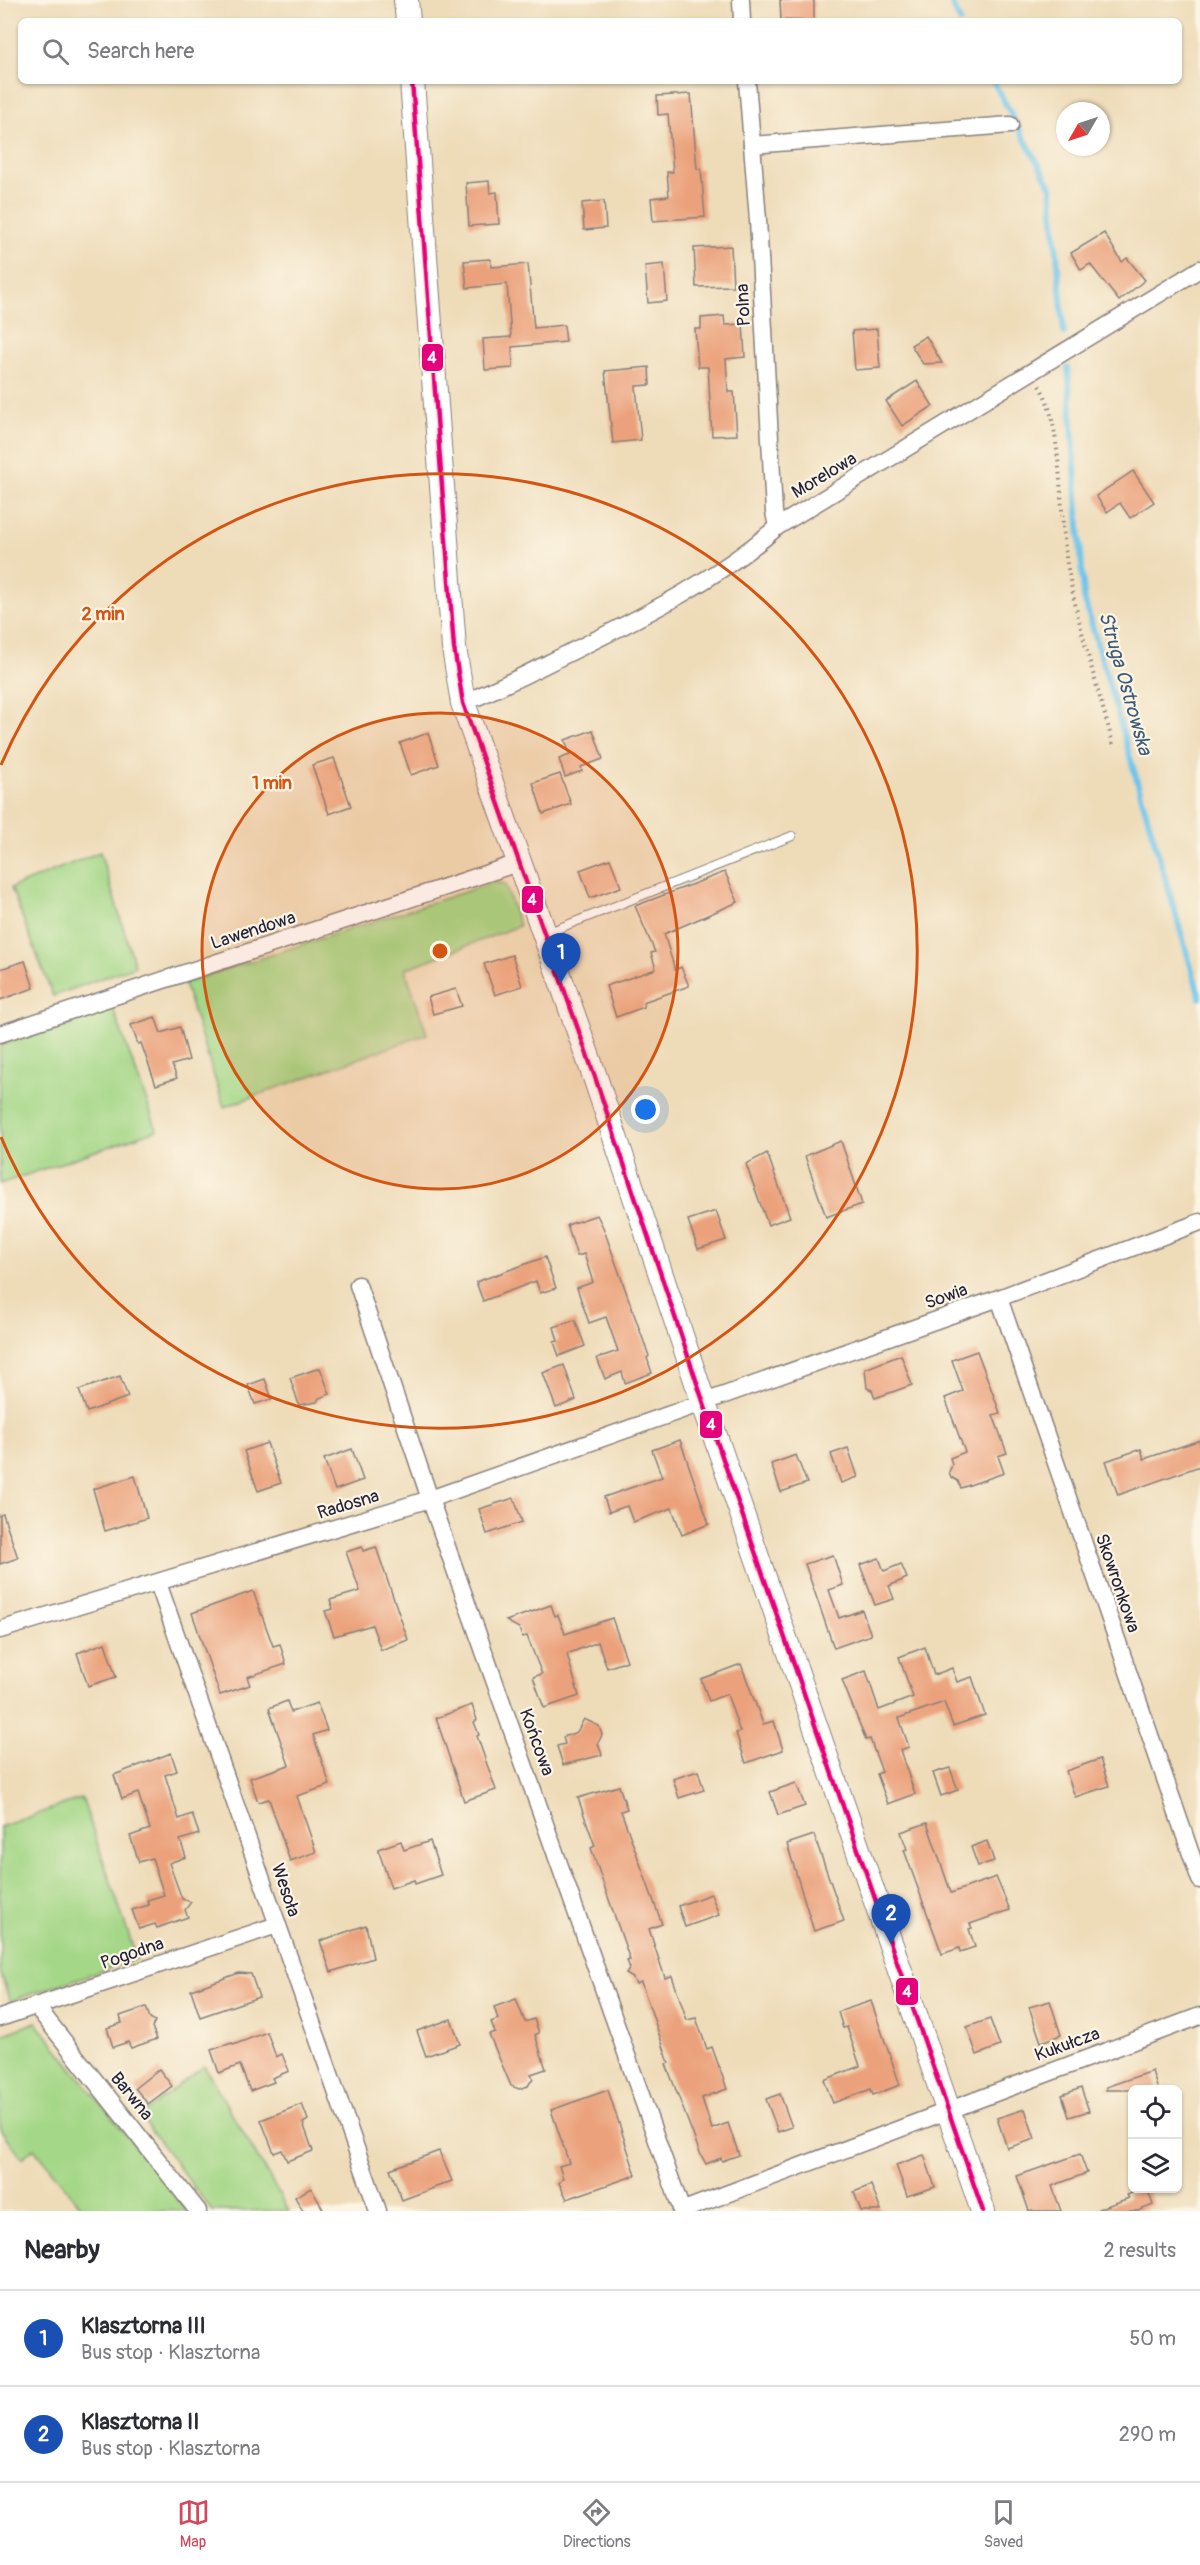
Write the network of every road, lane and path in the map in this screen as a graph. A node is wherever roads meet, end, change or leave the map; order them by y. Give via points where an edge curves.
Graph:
1 (406, 0) edge
2 (741, 0) edge
3 (408, 18) edge
4 (742, 18) edge
5 (412, 84) edge
6 (747, 84) edge
7 (1010, 125) dead end
8 (752, 145) junction
9 (1200, 269) edge
10 (1029, 373) junction
11 (777, 526) junction
12 (463, 703) junction
13 (1113, 744) dead end
14 (792, 836) dead end
15 (518, 863) junction
16 (544, 934) junction
17 (0, 1034) edge
18 (1200, 1222) edge
19 (358, 1285) dead end
20 (999, 1298) junction
21 (704, 1404) junction
22 (430, 1499) junction
23 (158, 1583) junction
24 (0, 1630) edge
25 (1200, 1880) edge
26 (278, 1925) junction
27 (36, 2006) junction
28 (1200, 2016) edge
29 (0, 2019) edge
30 (948, 2109) junction
31 (198, 2211) edge
32 (378, 2211) edge
33 (682, 2211) edge
34 (983, 2211) edge

1 - 3 street
2 - 4 street
5 - 12 street via 457,678
6 - 8 street, Polna
7 - 8 street
8 - 11 street, Polna
9 - 10 street, Morelowa
10 - 11 street, Morelowa
10 - 13 path via 1045,394 1055,441 1066,557 1083,638
11 - 12 street, Morelowa via 749,551 651,612
12 - 15 street
14 - 16 lane
15 - 16 street
15 - 17 street, Lawendowa
16 - 21 street
18 - 20 street, Sowia
19 - 22 street, Końcowa
20 - 21 street, Sowia
20 - 25 street, Skowronkowa
21 - 22 street, Radosna
21 - 30 street
22 - 23 street, Radosna
22 - 33 street, Końcowa
23 - 24 street, Radosna
23 - 26 street, Wesoła
26 - 27 street, Pogodna
26 - 32 street, Wesoła
27 - 29 street, Pogodna
27 - 31 street, Barwna
28 - 30 street, Kukułcza
30 - 33 street, Kukułcza
30 - 34 street

